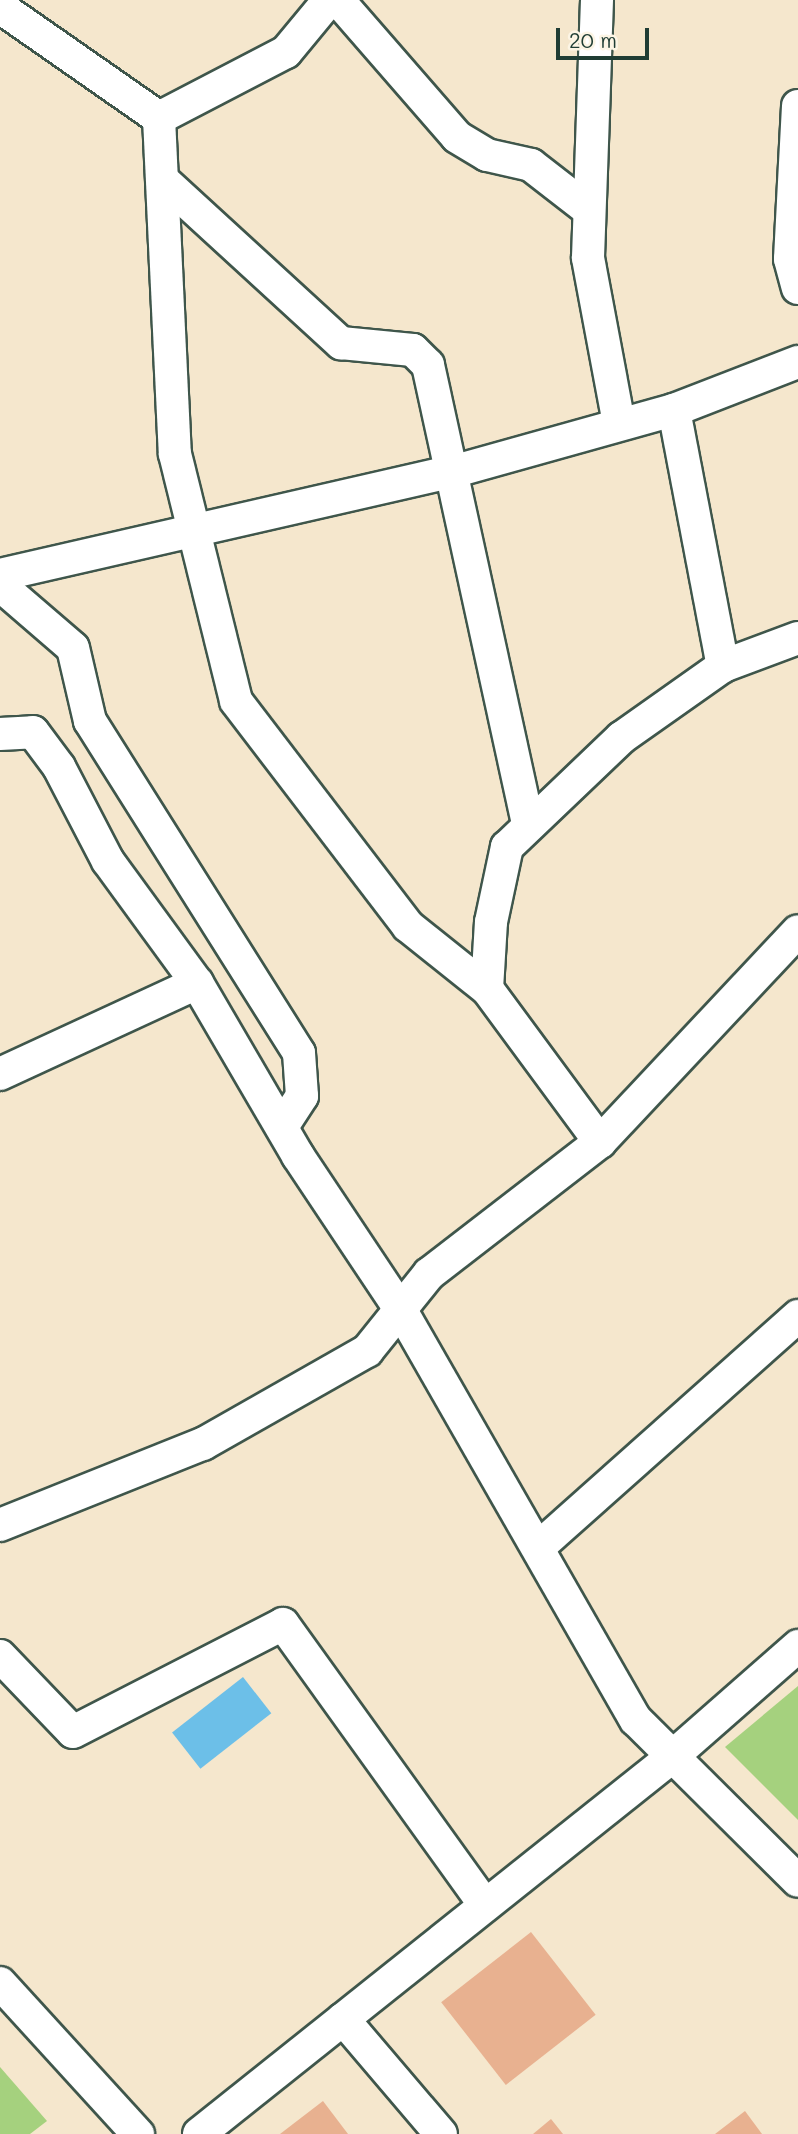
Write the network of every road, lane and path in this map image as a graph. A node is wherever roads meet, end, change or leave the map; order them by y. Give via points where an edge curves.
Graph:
1 (329, 0) edge
2 (338, 0) edge
3 (597, 0) edge
4 (0, 7) edge
5 (798, 106) edge
6 (159, 118) junction
7 (166, 182) junction
8 (590, 210) junction
9 (798, 288) edge
10 (798, 362) edge
11 (674, 410) junction
12 (619, 423) junction
13 (455, 471) junction
14 (194, 528) junction
15 (0, 575) edge
16 (0, 585) edge
17 (798, 638) edge
18 (723, 666) junction
19 (0, 734) edge
20 (527, 820) junction
21 (798, 931) edge
22 (197, 983) junction
23 (487, 989) junction
24 (0, 1074) edge
25 (282, 1127) junction
26 (600, 1142) junction
27 (402, 1312) junction
28 (798, 1316) edge
29 (0, 1525) edge
30 (540, 1546) junction
31 (798, 1646) edge
32 (0, 1656) edge
33 (673, 1756) junction
34 (798, 1881) edge
35 (485, 1905) junction
36 (0, 1983) edge
37 (343, 2019) junction
38 (138, 2134) edge
39 (199, 2134) edge
40 (441, 2134) edge

1 - 6 street via 286,52
2 - 8 street via 457,137 487,155 531,165
3 - 8 street
4 - 6 street
5 - 9 street via 790,259
6 - 7 street
7 - 13 street via 341,343 413,350 437,389
7 - 14 street via 174,454
8 - 12 street via 588,258
10 - 11 street
11 - 12 street
11 - 18 street
12 - 13 street
13 - 14 street
13 - 20 street
14 - 15 street
14 - 23 street via 236,701 408,926
16 - 25 street via 73,648 90,720 299,1053 302,1096
17 - 18 street
18 - 20 street via 621,738
19 - 22 street via 33,732 60,766 108,861
20 - 23 street via 507,847 491,922
21 - 26 street
22 - 24 street
22 - 25 street
23 - 26 street
25 - 27 street
26 - 27 street via 429,1274
27 - 29 street via 367,1351 203,1444
27 - 30 street
28 - 30 street
30 - 33 street via 636,1720
31 - 33 street
32 - 35 street via 73,1732 283,1624
33 - 34 street
33 - 35 street
35 - 37 street
36 - 38 street
37 - 39 street
37 - 40 street

